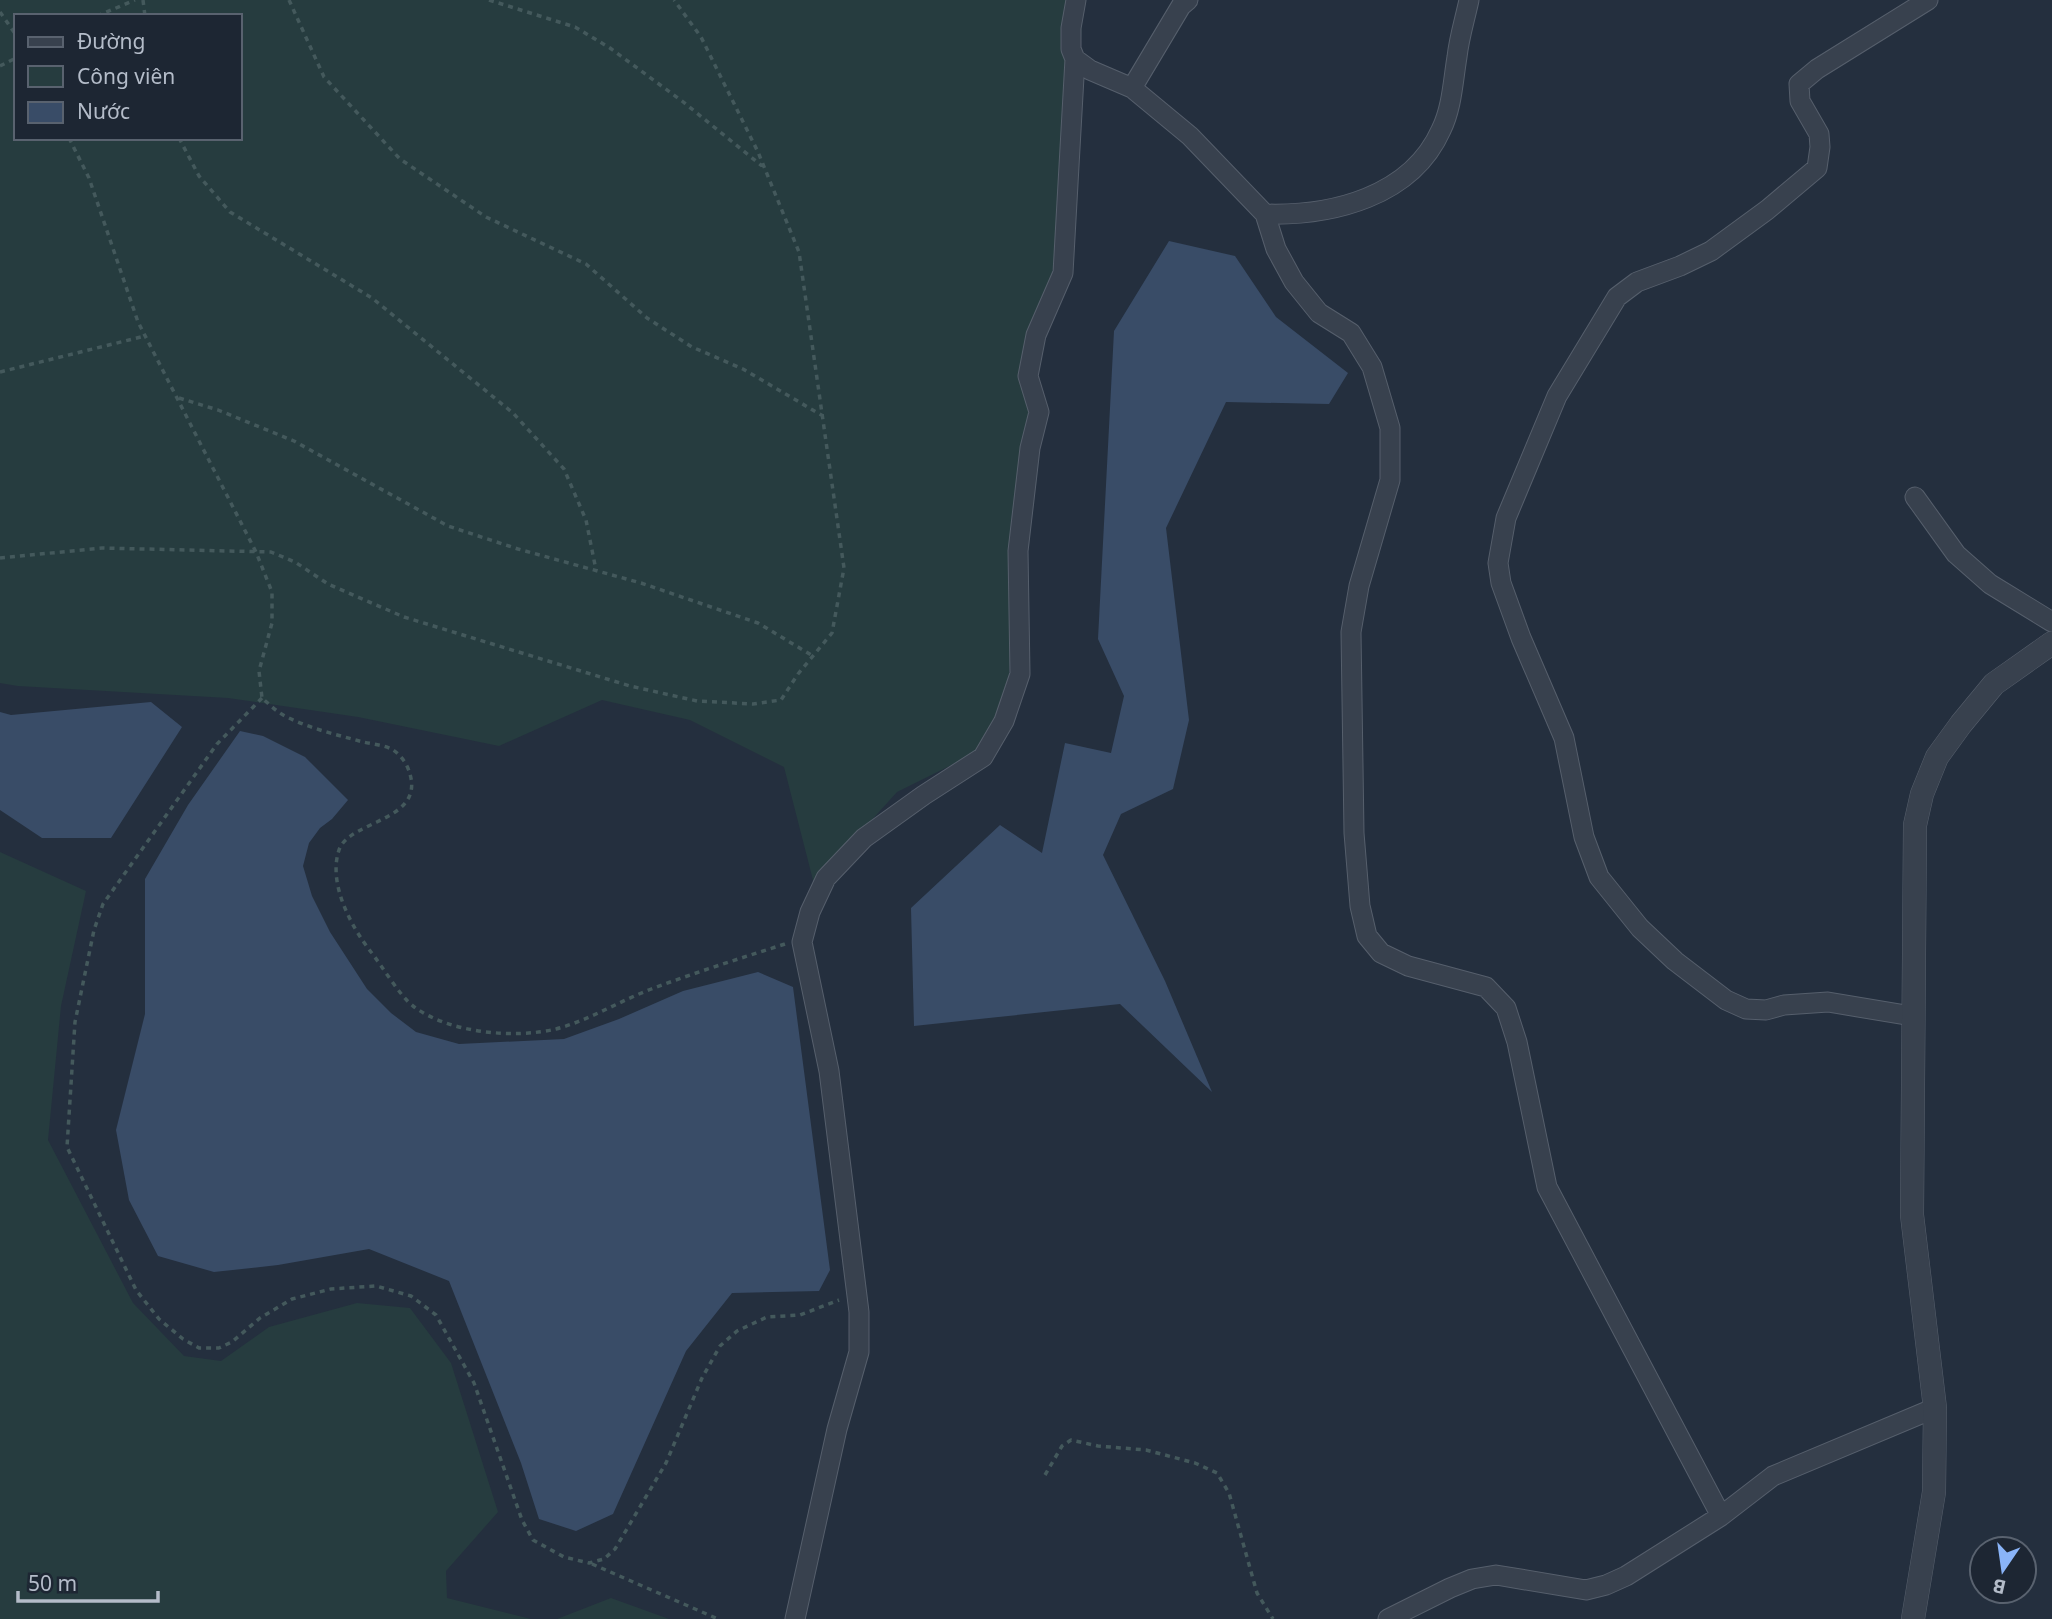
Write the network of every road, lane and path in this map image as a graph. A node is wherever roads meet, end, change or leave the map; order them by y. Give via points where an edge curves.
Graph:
1 (135, 0) edge
2 (289, 0) edge
3 (489, 0) edge
4 (674, 0) edge
5 (1076, 0) edge
6 (1188, 0) edge
7 (1469, 0) edge
8 (1927, 0) edge
9 (0, 12) edge
10 (102, 14) edge
11 (14, 32) edge
12 (1075, 59) junction
13 (1132, 88) junction
14 (70, 140) edge
15 (180, 140) edge
16 (764, 167) junction
17 (1265, 214) junction
18 (145, 336) junction
19 (0, 372) edge
20 (178, 398) junction
21 (823, 416) junction
22 (1915, 497) dead end
23 (256, 552) junction
24 (0, 558) edge
25 (596, 570) junction
26 (2052, 622) edge
27 (2052, 643) edge
28 (813, 656) junction
29 (262, 698) junction
30 (803, 938) junction
31 (1912, 1016) junction
32 (856, 1291) junction
33 (1935, 1408) junction
34 (1045, 1475) dead end
35 (1721, 1516) junction
36 (589, 1563) junction
37 (718, 1619) edge
38 (795, 1619) edge
39 (1273, 1619) edge
40 (1388, 1619) edge
41 (1913, 1619) edge

1 - 10 path
2 - 21 path via 324,77 400,159 486,217 586,264 647,318 692,347 743,369
3 - 16 path via 575,27 611,48
4 - 16 path via 701,37
5 - 12 street via 1071,28
6 - 13 street
7 - 17 street via 1442,130 1422,160 1394,186 1356,202 1295,215
8 - 31 street via 1798,83 1800,101 1819,134 1817,168 1711,251 1637,282 1618,298 1557,396 1506,517 1498,563 1521,638 1564,738 1584,837 1595,867 1640,928 1726,1000 1746,1009 1828,1002
9 - 11 path
12 - 13 street via 1090,71
12 - 30 street via 1063,273 1036,335 1028,376 1039,412 1030,448 1018,551 1020,674 1004,721 983,757 864,838 826,878
13 - 17 street via 1190,136
14 - 18 path via 89,178
15 - 25 path via 199,176 230,212 372,298 513,413 565,469 586,520
16 - 21 path via 799,252
17 - 35 street via 1276,250 1294,282 1319,313 1351,333 1372,367 1390,428 1390,480 1359,586 1351,632 1354,833 1367,936 1381,953 1408,966 1486,987 1506,1008 1547,1187
18 - 19 path
18 - 20 path
20 - 23 path
20 - 25 path via 294,441 448,526
21 - 28 path via 844,568 832,633
22 - 26 street via 1956,554 1990,584
23 - 24 path via 102,548
23 - 28 path via 271,552 295,562 328,584 404,617 630,686 697,701 752,704 781,700
23 - 29 path via 272,592 272,623 259,671
25 - 28 path via 758,624
27 - 31 street via 1993,684 1937,757 1922,794 1915,825
29 - 30 path via 286,717 393,750 406,763 410,794 400,808 340,846 334,867 340,898 366,946 412,1006 442,1021 484,1033 556,1029 651,989
29 - 36 path via 216,744 103,904 75,1022 67,1147 136,1290 159,1319 199,1348 219,1348 292,1300 331,1289 376,1286 411,1296 436,1315 474,1382 533,1540 564,1558
30 - 32 street via 829,1071
31 - 33 street via 1912,1215
32 - 36 path via 800,1314 767,1317 737,1331 720,1346 637,1515 615,1549 604,1559
32 - 38 street via 859,1352
33 - 35 street via 1773,1476
33 - 41 street via 1934,1492
34 - 39 path via 1062,1446 1071,1440 1146,1450 1217,1473 1229,1493 1257,1593
35 - 40 street via 1606,1585 1586,1590 1496,1575 1472,1579
36 - 37 path

